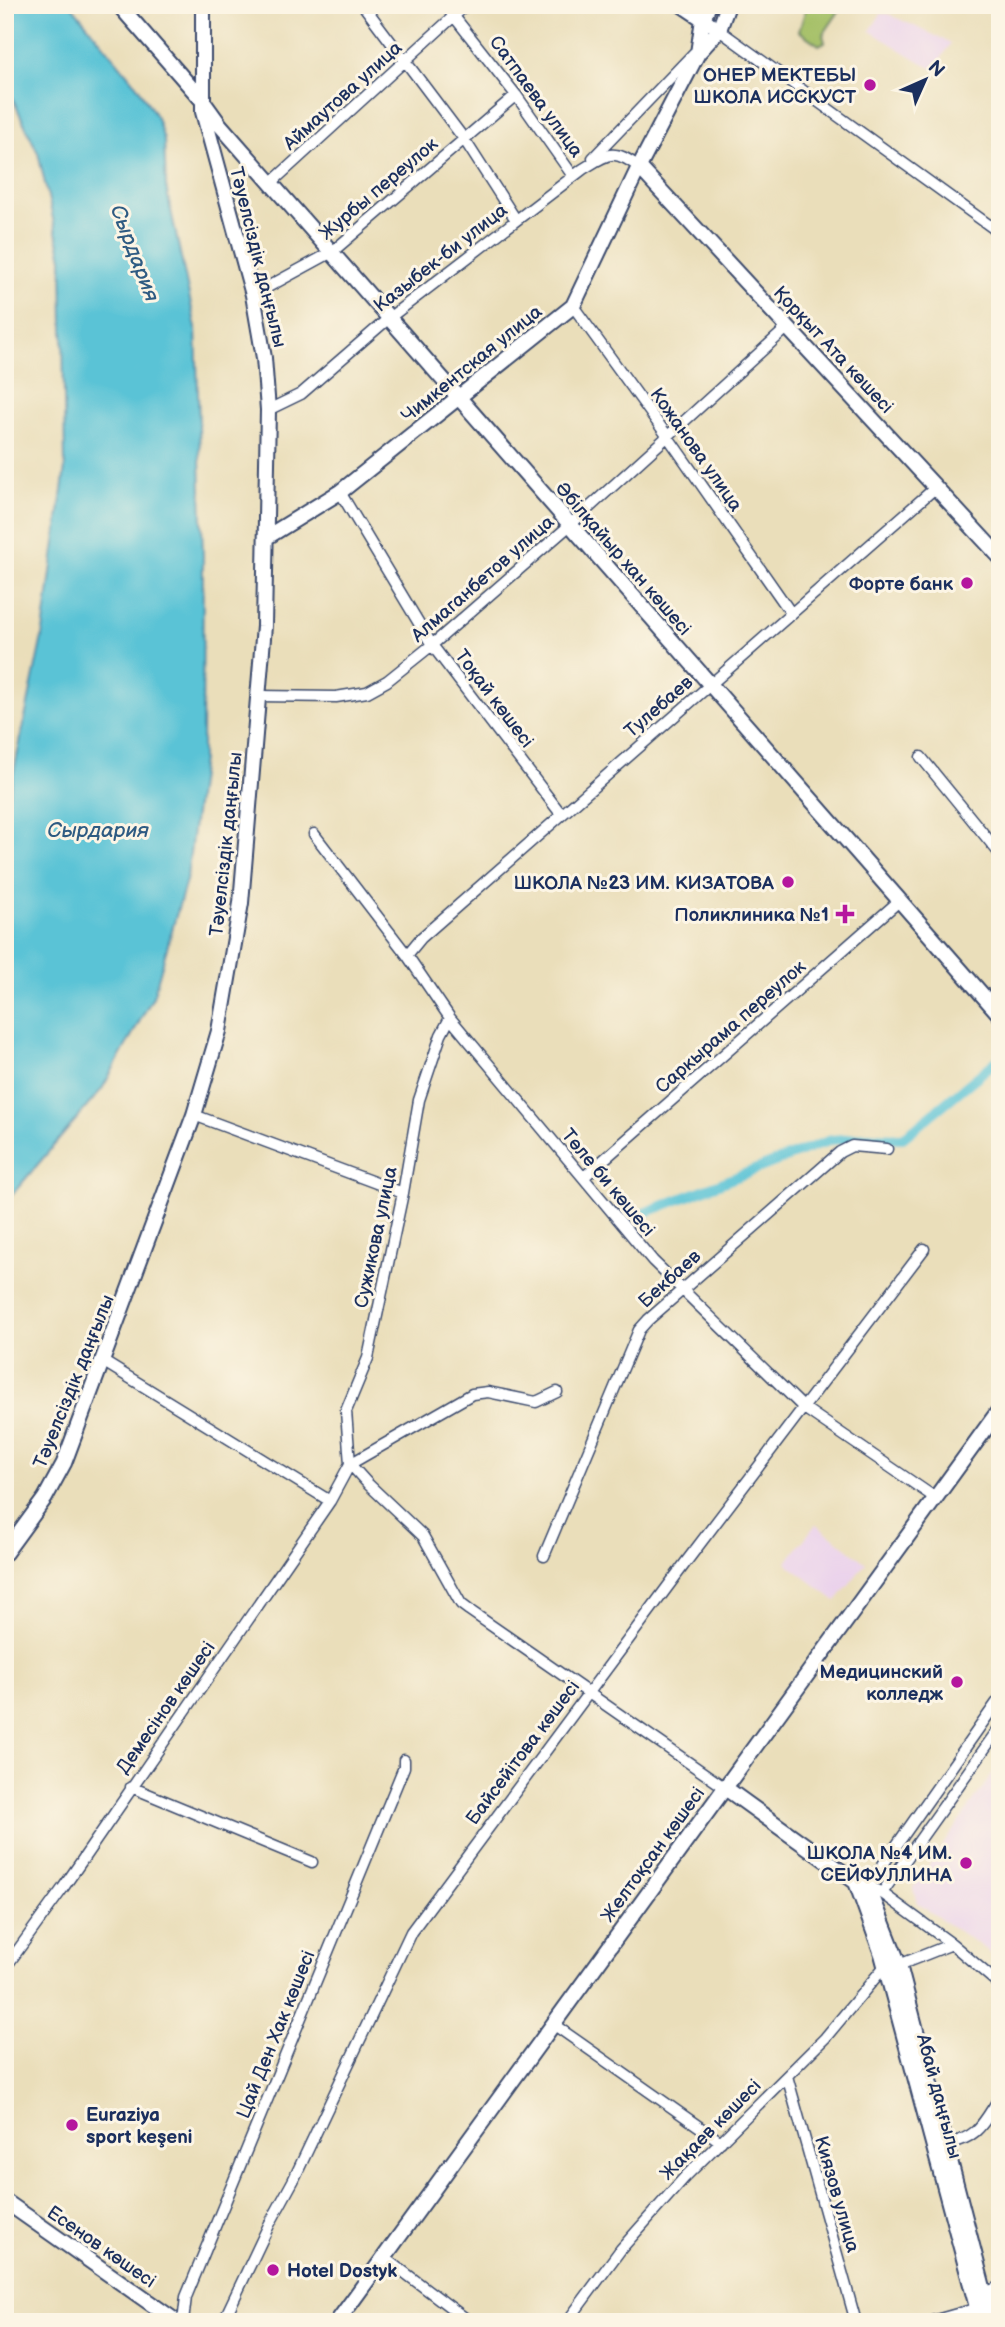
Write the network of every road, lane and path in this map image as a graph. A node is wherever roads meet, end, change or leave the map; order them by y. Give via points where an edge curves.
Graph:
1 (107, 5) edge
2 (119, 5) edge
3 (203, 5) edge
4 (363, 5) edge
5 (445, 5) edge
6 (466, 5) edge
7 (682, 5) edge
8 (709, 5) edge
9 (728, 5) edge
10 (455, 16) junction
11 (703, 19) junction
12 (719, 30) junction
13 (698, 50) junction
14 (405, 61) junction
15 (516, 95) junction
16 (203, 106) junction
17 (464, 139) junction
18 (639, 167) junction
19 (583, 169) junction
20 (573, 176) junction
21 (271, 183) junction
22 (516, 219) junction
23 (1000, 233) edge
24 (332, 252) junction
25 (253, 295) junction
26 (573, 306) junction
27 (389, 318) junction
28 (788, 327) junction
29 (459, 398) junction
30 (268, 410) junction
31 (668, 437) junction
32 (935, 488) junction
33 (340, 492) junction
34 (570, 525) junction
35 (267, 537) junction
36 (1000, 557) edge
37 (791, 613) junction
38 (432, 645) junction
39 (709, 685) junction
40 (259, 696) junction
41 (921, 757) dead end
42 (561, 814) junction
43 (314, 834) dead end
44 (1000, 854) edge
45 (900, 901) junction
46 (407, 955) junction
47 (1000, 1015) edge
48 (450, 1018) junction
49 (194, 1115) junction
50 (887, 1149) dead end
51 (584, 1177) junction
52 (403, 1193) junction
53 (924, 1249) dead end
54 (683, 1289) junction
55 (104, 1362) junction
56 (557, 1392) dead end
57 (804, 1408) junction
58 (1000, 1409) edge
59 (350, 1464) junction
60 (934, 1497) junction
61 (330, 1501) junction
62 (5, 1553) edge
63 (544, 1556) dead end
64 (589, 1693) junction
65 (1000, 1698) edge
66 (1000, 1727) edge
67 (404, 1760) dead end
68 (131, 1787) junction
69 (724, 1787) junction
70 (312, 1862) dead end
71 (862, 1884) junction
72 (882, 1892) junction
73 (952, 1944) junction
74 (892, 1966) junction
75 (5, 1968) edge
76 (1000, 1985) edge
77 (553, 2024) junction
78 (787, 2076) junction
79 (1000, 2097) edge
80 (721, 2142) junction
81 (945, 2145) junction
82 (5, 2201) edge
83 (384, 2257) junction
84 (1000, 2287) edge
85 (984, 2293) junction
86 (980, 2315) edge
87 (177, 2322) edge
88 (183, 2322) edge
89 (223, 2322) edge
90 (337, 2322) edge
91 (470, 2322) edge
92 (567, 2322) edge
93 (856, 2322) edge
94 (929, 2322) edge
95 (992, 2322) edge

1 - 16 street
2 - 16 street
3 - 16 street
4 - 14 street
5 - 10 street, Сатпаева улица
6 - 10 street, Аймаутова улица
7 - 11 street
8 - 11 street
9 - 12 street
10 - 14 street, Аймаутова улица
10 - 15 street, Сатпаева улица
11 - 12 street
11 - 13 street
12 - 13 street
12 - 23 street
13 - 18 street, Чимкентская улица
13 - 19 street
14 - 17 street
14 - 21 street, Аймаутова улица
15 - 17 street, Журбы переулок
15 - 20 street, Сатпаева улица
16 - 21 street, Әбілқайыр хан көшесі
16 - 25 street, Тәуелсіздік даңғылы
17 - 22 street
17 - 24 street, Журбы переулок
18 - 19 street, Казыбек-би улица via 614,154
18 - 26 street, Чимкентская улица
18 - 28 street, Қорқыт Ата көшесі
19 - 20 street, Казыбек-би улица
20 - 22 street, Казыбек-би улица
21 - 24 street, Әбілқайыр хан көшесі
22 - 27 street, Казыбек-би улица
24 - 25 street, Журбы переулок
24 - 27 street, Әбілқайыр хан көшесі
25 - 30 street, Тәуелсіздік даңғылы
26 - 29 street, Чимкентская улица
26 - 31 street, Кожанова улица
27 - 29 street, Әбілқайыр хан көшесі
27 - 30 street, Казыбек-би улица via 301,394
28 - 31 street, Алмаганбетов улица
28 - 32 street, Қорқыт Ата көшесі
29 - 33 street, Чимкентская улица
29 - 34 street, Әбілқайыр хан көшесі
30 - 35 street, Тәуелсіздік даңғылы
31 - 34 street, Алмаганбетов улица
31 - 37 street, Кожанова улица
32 - 36 street, Қорқыт Ата көшесі
32 - 37 street, Тулебаев
33 - 35 street, Чимкентская улица
33 - 38 street, Тоқай көшесі
34 - 38 street, Алмаганбетов улица
34 - 39 street, Әбілқайыр хан көшесі
35 - 40 street, Тәуелсіздік даңғылы
37 - 39 street, Тулебаев
38 - 40 street, Алмаганбетов улица via 367,692 336,697
38 - 42 street, Тоқай көшесі
39 - 42 street, Тулебаев
39 - 45 street, Әбілқайыр хан көшесі
40 - 49 street, Тәуелсіздік даңғылы via 241,903 219,1031
41 - 44 street
42 - 46 street, Тулебаев
43 - 46 street, Төле би көшесі
45 - 47 street, Әбілқайыр хан көшесі
45 - 51 street, Саркырама переулок
46 - 48 street, Төле би көшесі
48 - 51 street, Төле би көшесі
48 - 52 street, Сужикова улица via 419,1100
49 - 52 street
49 - 55 street, Тәуелсіздік даңғылы
50 - 54 street, Бекбаев via 852,1146 840,1152
51 - 54 street, Төле би көшесі via 653,1261
52 - 59 street, Сужикова улица via 368,1357 346,1411
53 - 57 street, Байсейітова көшесі
54 - 57 street, Төле би көшесі
54 - 63 street, Бекбаев via 639,1330
55 - 61 street
55 - 62 street, Тәуелсіздік даңғылы via 64,1464
56 - 59 street via 536,1402 488,1392 472,1394
57 - 60 street, Төле би көшесі
57 - 64 street, Байсейітова көшесі
58 - 60 street, Желтоқсан көшесі
59 - 61 street, Демесінов көшесі
59 - 64 street via 423,1536 461,1604
60 - 69 street, Желтоқсан көшесі
61 - 68 street, Демесінов көшесі
64 - 69 street
64 - 89 street, Байсейітова көшесі via 411,1932
65 - 71 street
66 - 72 street
67 - 88 street, Цай Ден Хак көшесі via 186,2297
68 - 70 street
68 - 75 street, Демесінов көшесі
69 - 71 street
69 - 77 street, Желтоқсан көшесі
71 - 72 street
71 - 74 street, Абай даңғылы
72 - 73 street
73 - 74 street
73 - 76 street
74 - 78 street, Жақаев көшесі
74 - 81 street, Абай даңғылы
74 - 86 street, Абай даңғылы
77 - 80 street
77 - 83 street, Желтоқсан көшесі
78 - 80 street, Жақаев көшесі
78 - 93 street, Киязов улица
79 - 81 street via 973,2135
80 - 92 street, Жақаев көшесі via 621,2249
81 - 85 street, Абай даңғылы
82 - 87 street, Есенов көшесі
83 - 90 street, Желтоқсан көшесі
83 - 91 street
84 - 85 street
85 - 95 street, Абай даңғылы
86 - 94 street

